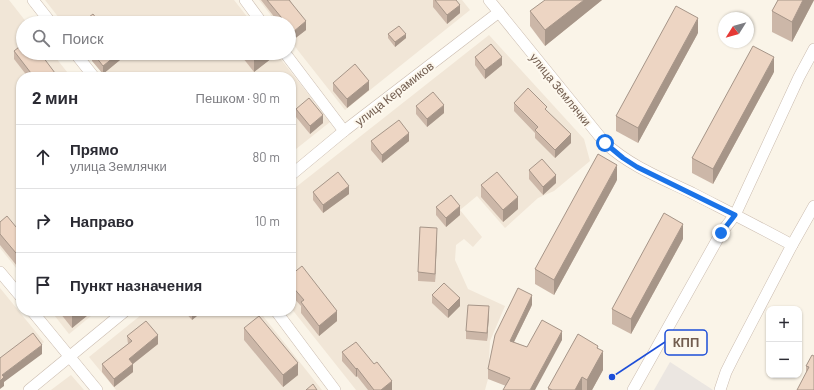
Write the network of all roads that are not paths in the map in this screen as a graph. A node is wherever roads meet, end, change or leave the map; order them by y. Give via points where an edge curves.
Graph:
1 (33, 0) edge
2 (245, 0) edge
3 (489, 0) edge
4 (499, 12) junction
5 (46, 16) edge
6 (257, 16) edge
7 (814, 49) edge
8 (81, 60) edge
9 (290, 60) edge
10 (90, 72) edge
11 (344, 131) junction
12 (296, 171) edge
13 (814, 206) edge
14 (735, 215) junction
15 (792, 245) junction
16 (0, 272) edge
17 (16, 292) edge
18 (36, 316) edge
19 (119, 316) edge
20 (280, 316) edge
21 (69, 357) junction
22 (29, 390) edge
23 (97, 390) edge
24 (335, 390) edge
25 (633, 390) edge
26 (720, 390) edge

1 - 5 street
2 - 6 street
3 - 4 street, улица Землячки
4 - 11 street, улица Керамиков
4 - 14 street, улица Землячки via 614,151 637,167
7 - 14 street
8 - 10 street
9 - 11 street
11 - 12 street, улица Керамиков
13 - 15 street
14 - 15 street, улица Землячки
14 - 25 street via 721,233
15 - 26 street via 726,372
16 - 17 street
18 - 21 street
19 - 21 street
20 - 24 street
21 - 22 street
21 - 23 street

